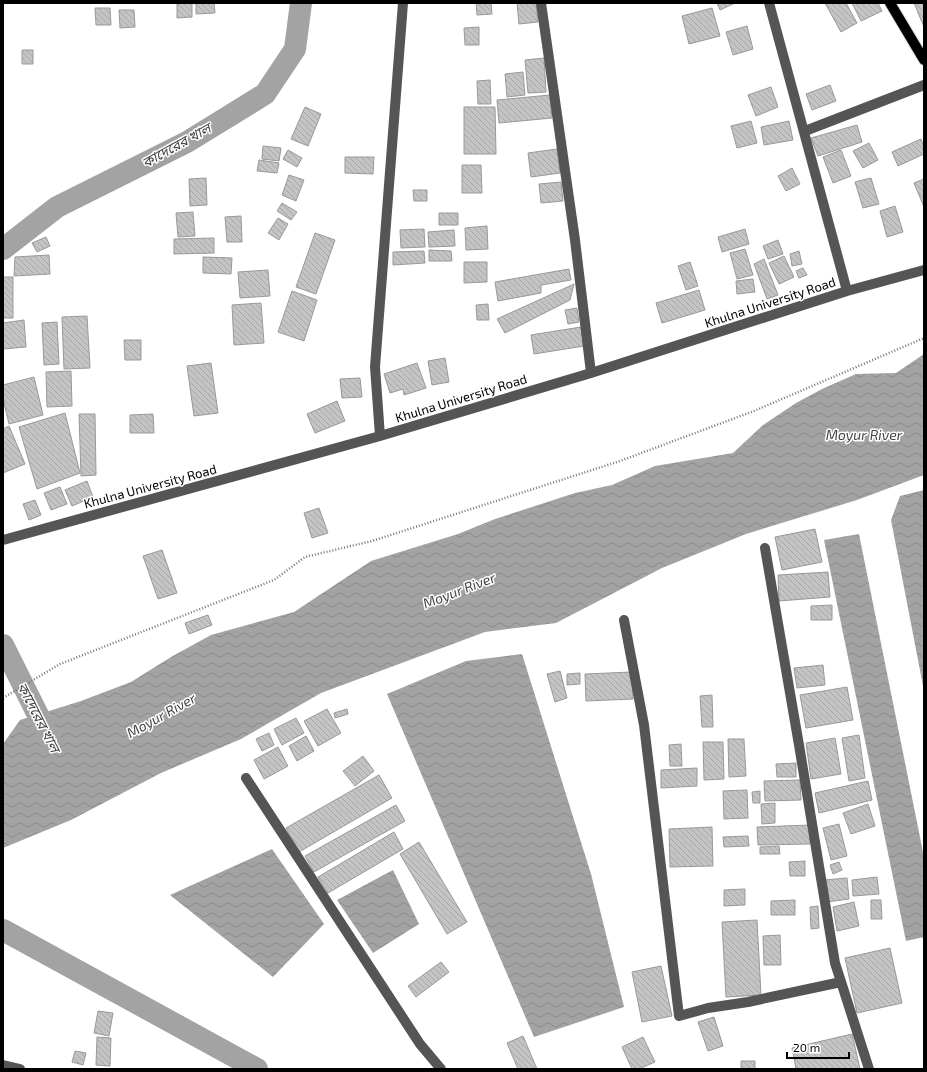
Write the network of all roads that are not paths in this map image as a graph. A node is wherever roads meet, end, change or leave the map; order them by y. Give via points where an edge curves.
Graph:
1 (402, 3) edge
2 (541, 3) edge
3 (769, 3) edge
4 (890, 3) edge
5 (924, 60) edge
6 (924, 85) edge
7 (805, 131) junction
8 (924, 270) edge
9 (847, 291) junction
10 (591, 373) junction
11 (380, 436) junction
12 (3, 540) edge
13 (765, 548) dead end
14 (624, 620) dead end
15 (246, 778) dead end
16 (841, 982) junction
17 (3, 1065) edge
18 (20, 1069) edge
19 (441, 1069) edge
20 (869, 1069) edge

1 - 11 street via 375,367
2 - 10 street
3 - 7 street
4 - 5 main road
6 - 7 street
7 - 9 street
8 - 9 street, Khulna University Road
9 - 10 street, Khulna University Road
10 - 11 street, Khulna University Road
11 - 12 street, Khulna University Road
13 - 16 street via 835,963
14 - 16 street via 644,725 679,1016
15 - 19 street via 420,1044
16 - 20 street
17 - 18 street

